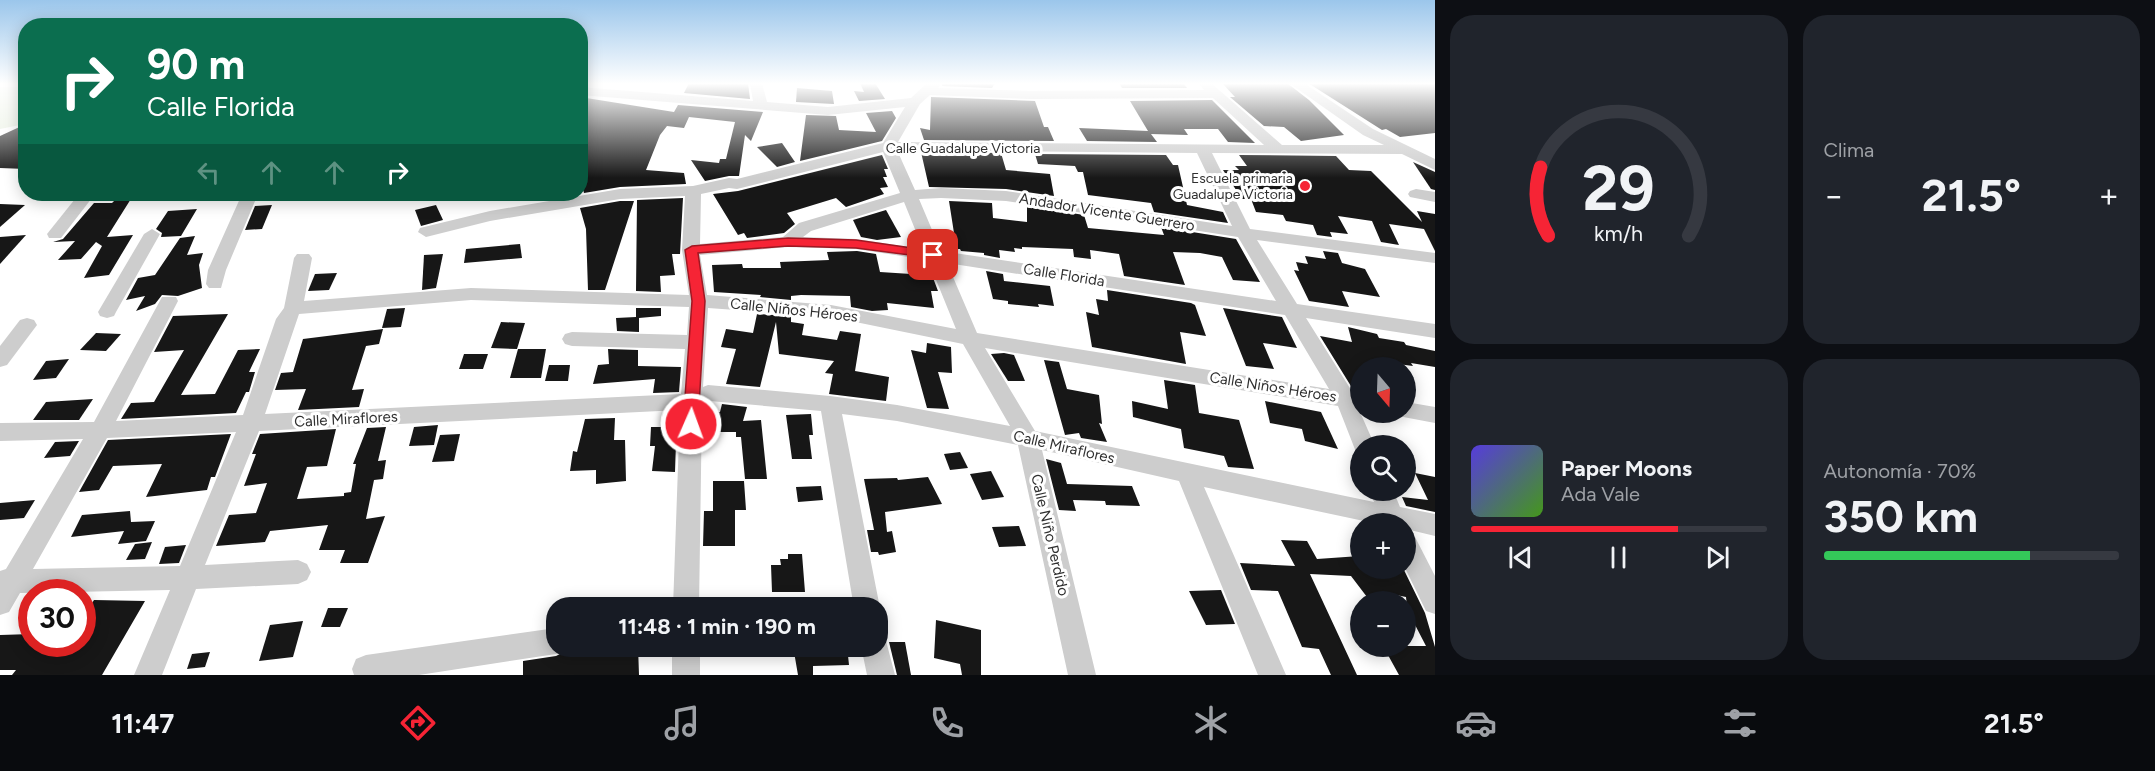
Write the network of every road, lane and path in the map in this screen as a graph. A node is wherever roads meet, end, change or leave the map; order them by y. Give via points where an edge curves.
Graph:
1 (910, 114) edge
2 (1238, 114) edge
3 (1342, 114) edge
4 (888, 146) junction
5 (1203, 149) junction
6 (1278, 149) junction
7 (1401, 150) junction
8 (1435, 165) edge
9 (693, 191) junction
10 (1416, 194) dead end
11 (910, 195) junction
12 (588, 197) edge
13 (1435, 197) edge
14 (81, 201) edge
15 (247, 201) edge
16 (541, 201) edge
17 (426, 232) dead end
18 (1244, 233) junction
19 (55, 234) dead end
20 (152, 234) dead end
21 (788, 242) junction
22 (692, 250) junction
23 (933, 255) junction
24 (303, 258) dead end
25 (1435, 258) edge
26 (215, 284) dead end
27 (169, 301) dead end
28 (699, 301) junction
29 (293, 308) junction
30 (1291, 310) junction
31 (107, 312) dead end
32 (27, 325) dead end
33 (1435, 331) edge
34 (572, 339) dead end
35 (970, 339) junction
36 (697, 342) junction
37 (0, 360) edge
38 (1350, 396) edge
39 (1350, 400) edge
40 (691, 401) junction
41 (830, 404) junction
42 (1416, 412) edge
43 (1435, 415) edge
44 (251, 423) junction
45 (100, 430) junction
46 (0, 432) edge
47 (1028, 438) junction
48 (1187, 474) junction
49 (1362, 513) edge
50 (1416, 523) edge
51 (1435, 525) edge
52 (1416, 565) edge
53 (298, 572) dead end
54 (189, 578) junction
55 (6, 581) edge
56 (686, 597) edge
57 (865, 597) edge
58 (1435, 602) edge
59 (0, 603) edge
60 (546, 642) edge
61 (686, 657) edge
62 (877, 657) edge
63 (366, 669) dead end
64 (148, 675) edge
65 (686, 675) edge
66 (881, 675) edge
67 (1082, 675) edge
68 (1272, 675) edge

1 - 4 street
2 - 6 street
3 - 7 street
4 - 5 street, Calle Guadalupe Victoria
4 - 9 street, Calle Guadalupe Victoria via 737,184
4 - 11 street, Calle Niño Perdido
5 - 6 street, Calle Guadalupe Victoria
5 - 18 street
6 - 7 street, Calle Guadalupe Victoria
7 - 8 street
9 - 12 street, Calle Guadalupe Victoria
9 - 22 street
10 - 13 street
11 - 18 street, Andador Vicente Guerrero via 1006,196
11 - 21 street, Andador Vicente Guerrero via 806,227
11 - 23 street, Calle Niño Perdido
14 - 19 street
15 - 26 street via 217,270
16 - 17 street, Calle Guadalupe Victoria
18 - 25 street, Andador Vicente Guerrero
18 - 30 street
20 - 31 street
21 - 22 street, Calle Florida
21 - 23 street, Calle Florida via 856,244
22 - 28 street
23 - 30 street, Calle Florida
23 - 35 street, Calle Niño Perdido
24 - 29 street
27 - 45 street
28 - 29 street, Calle Niños Héroes via 471,294
28 - 35 street, Calle Niños Héroes via 831,311
28 - 36 street
29 - 44 street
30 - 33 street, Calle Florida
30 - 38 street
32 - 37 street
34 - 36 street
35 - 39 street, Calle Niños Héroes
35 - 47 street, Calle Niño Perdido
36 - 40 street
40 - 41 street, Calle Miraflores via 708,393
40 - 44 street, Calle Miraflores
40 - 56 street
41 - 47 street, Calle Miraflores
41 - 57 street
42 - 43 street
44 - 45 street, Calle Miraflores
44 - 54 street
45 - 46 street, Calle Miraflores
45 - 55 street
47 - 48 street, Calle Miraflores
47 - 67 street, Calle Niño Perdido
48 - 49 street, Calle Miraflores
48 - 68 street
50 - 51 street, Calle Miraflores
52 - 58 street
53 - 54 street
54 - 55 street
54 - 64 street
55 - 59 street
60 - 63 street
61 - 65 street
62 - 66 street

